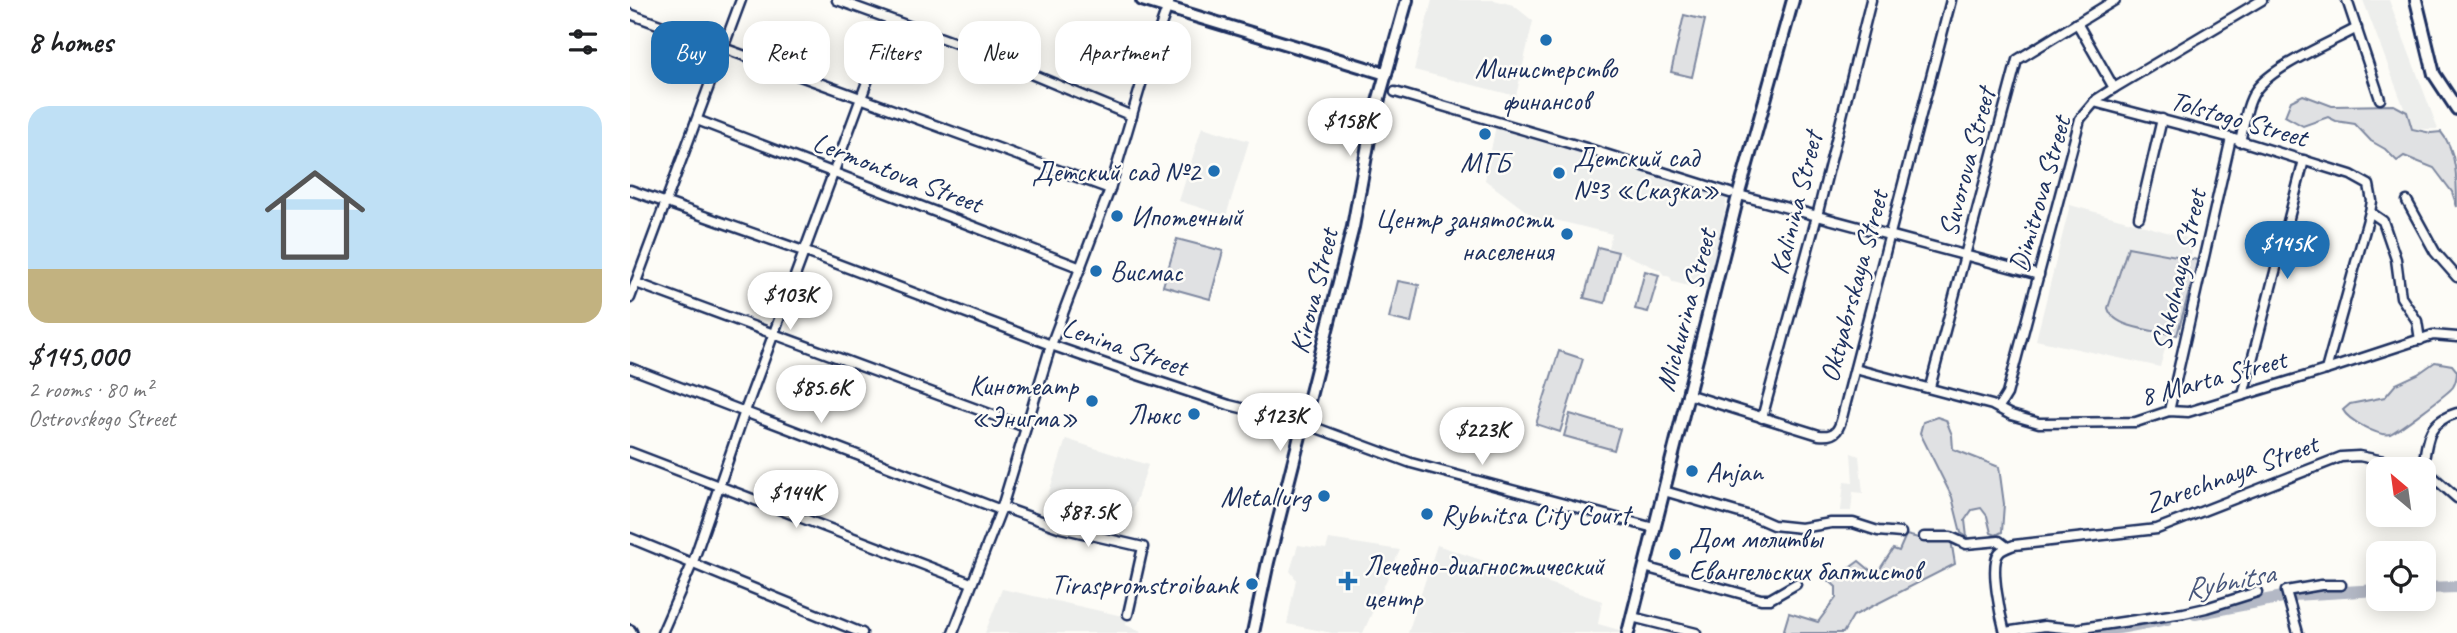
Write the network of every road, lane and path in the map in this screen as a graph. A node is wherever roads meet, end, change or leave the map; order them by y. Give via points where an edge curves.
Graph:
1 (741, 0) edge
2 (837, 0) edge
3 (1142, 0) edge
4 (1407, 0) edge
5 (1793, 0) edge
6 (1871, 0) edge
7 (1951, 0) edge
8 (2115, 0) edge
9 (2262, 0) edge
10 (2347, 0) edge
11 (2416, 0) edge
12 (1168, 4) edge
13 (630, 13) edge
14 (890, 19) junction
15 (651, 21) edge
16 (2077, 23) junction
17 (2357, 28) junction
18 (729, 30) edge
19 (729, 51) edge
20 (1386, 74) junction
21 (710, 84) edge
22 (2114, 88) junction
23 (1395, 92) dead end
24 (861, 98) junction
25 (2380, 99) dead end
26 (2094, 102) junction
27 (2455, 103) edge
28 (1132, 116) junction
29 (2162, 119) junction
30 (697, 120) junction
31 (2231, 138) junction
32 (2240, 142) junction
33 (2304, 160) junction
34 (834, 171) junction
35 (1110, 189) junction
36 (630, 190) edge
37 (1734, 194) junction
38 (2407, 201) dead end
39 (665, 204) junction
40 (2370, 212) junction
41 (1817, 216) junction
42 (2139, 217) dead end
43 (1891, 236) junction
44 (806, 252) junction
45 (1965, 255) junction
46 (1081, 268) junction
47 (2039, 275) junction
48 (2457, 277) edge
49 (636, 282) junction
50 (630, 298) edge
51 (774, 334) junction
52 (2457, 337) edge
53 (2420, 340) junction
54 (1051, 345) junction
55 (630, 368) edge
56 (1855, 369) junction
57 (2326, 370) junction
58 (1930, 387) junction
59 (1687, 394) junction
60 (2243, 395) junction
61 (1999, 407) junction
62 (745, 411) junction
63 (2169, 411) junction
64 (2457, 413) edge
65 (1762, 418) junction
66 (1303, 424) junction
67 (1025, 427) junction
68 (630, 452) edge
69 (2425, 457) edge
70 (2366, 458) edge
71 (2436, 480) edge
72 (719, 485) junction
73 (1664, 491) junction
74 (2457, 498) edge
75 (1002, 508) junction
76 (1654, 528) junction
77 (1901, 533) dead end
78 (1924, 537) dead end
79 (630, 538) edge
80 (2010, 546) junction
81 (693, 562) junction
82 (1644, 567) junction
83 (971, 583) junction
84 (1796, 584) dead end
85 (2341, 585) dead end
86 (2257, 592) dead end
87 (1128, 614) dead end
88 (1632, 617) junction
89 (2005, 632) edge
90 (662, 633) edge
91 (862, 633) edge
92 (953, 633) edge
93 (1253, 633) edge
94 (1628, 633) edge
95 (1696, 633) edge
96 (2298, 633) edge

1 - 18 street
2 - 14 street
3 - 12 street
4 - 20 street, Kirova Street
5 - 37 street, Michurina Street
6 - 41 street, Kalinina Street
7 - 43 street, Oktyabrskaya Street
8 - 16 street, Suvorova Street
9 - 22 street, Dimitrova Street
10 - 17 street
11 - 27 street via 2434,74
12 - 20 street
12 - 28 street
13 - 15 street
14 - 24 street
14 - 28 street
16 - 22 street
16 - 45 street, Suvorova Street via 2017,60
17 - 25 street
17 - 32 street via 2271,74 2256,89
19 - 24 street
20 - 66 street, Kirova Street
21 - 30 street
22 - 26 street, Dimitrova Street
23 - 37 street
24 - 34 street
24 - 35 street
26 - 29 street, Tolstogo Street
26 - 47 street, Dimitrova Street via 2080,119
28 - 35 street
29 - 31 street, Tolstogo Street
29 - 42 street
30 - 34 street, Lermontova Street
30 - 39 street
31 - 32 street, Tolstogo Street
31 - 63 street, Shkolnaya Street
32 - 33 street, Tolstogo Street
33 - 40 street, Tolstogo Street via 2351,174 2369,185
33 - 60 street
34 - 44 street
34 - 46 street, Lermontova Street
35 - 46 street
36 - 39 street, Lenina Street
37 - 41 street
37 - 59 street, Michurina Street
38 - 48 street via 2435,252
39 - 44 street, Lenina Street
39 - 49 street
40 - 53 street via 2383,222 2396,259 2401,297 2417,321
40 - 57 street
41 - 43 street
41 - 65 street, Kalinina Street
43 - 45 street
43 - 56 street, Oktyabrskaya Street
44 - 51 street
44 - 54 street, Lenina Street
45 - 47 street
45 - 58 street, Suvorova Street
46 - 54 street
47 - 61 street, Dimitrova Street via 2007,394
49 - 50 street
49 - 51 street
51 - 62 street
51 - 67 street
52 - 53 street, 8 Marta Street via 2440,334
53 - 57 street, 8 Marta Street
54 - 66 street, Lenina Street via 1229,405
54 - 67 street
55 - 62 street
56 - 58 street, 8 Marta Street
56 - 65 street, Oktyabrskaya Street via 1833,435
57 - 60 street, 8 Marta Street
58 - 61 street, 8 Marta Street
59 - 65 street, Oktyabrskaya Street
59 - 73 street, Michurina Street
60 - 63 street, 8 Marta Street via 2188,412
61 - 63 street, 8 Marta Street via 2039,423 2136,422
62 - 72 street
62 - 75 street
64 - 69 street via 2438,421 2430,431
66 - 76 street, Lenina Street via 1411,463
66 - 93 street, Kirova Street
67 - 75 street
68 - 72 street
70 - 80 street, Zarechnaya Street via 2341,457 2157,529
71 - 74 street
72 - 81 street
72 - 83 street
73 - 76 street, Michurina Street
73 - 77 street via 1773,525 1801,528 1853,523
75 - 83 street
75 - 87 street via 1143,547
76 - 82 street, Michurina Street
78 - 80 street, Zarechnaya Street via 1951,537 1966,544 1999,541
79 - 81 street
80 - 89 street via 1999,552 1995,570
81 - 90 street
81 - 91 street
82 - 84 street via 1761,599 1770,599
82 - 88 street, Michurina Street
83 - 92 street
85 - 96 street via 2286,592
86 - 89 street via 2184,613 2075,629 2044,626
88 - 94 street, Michurina Street
88 - 95 street

